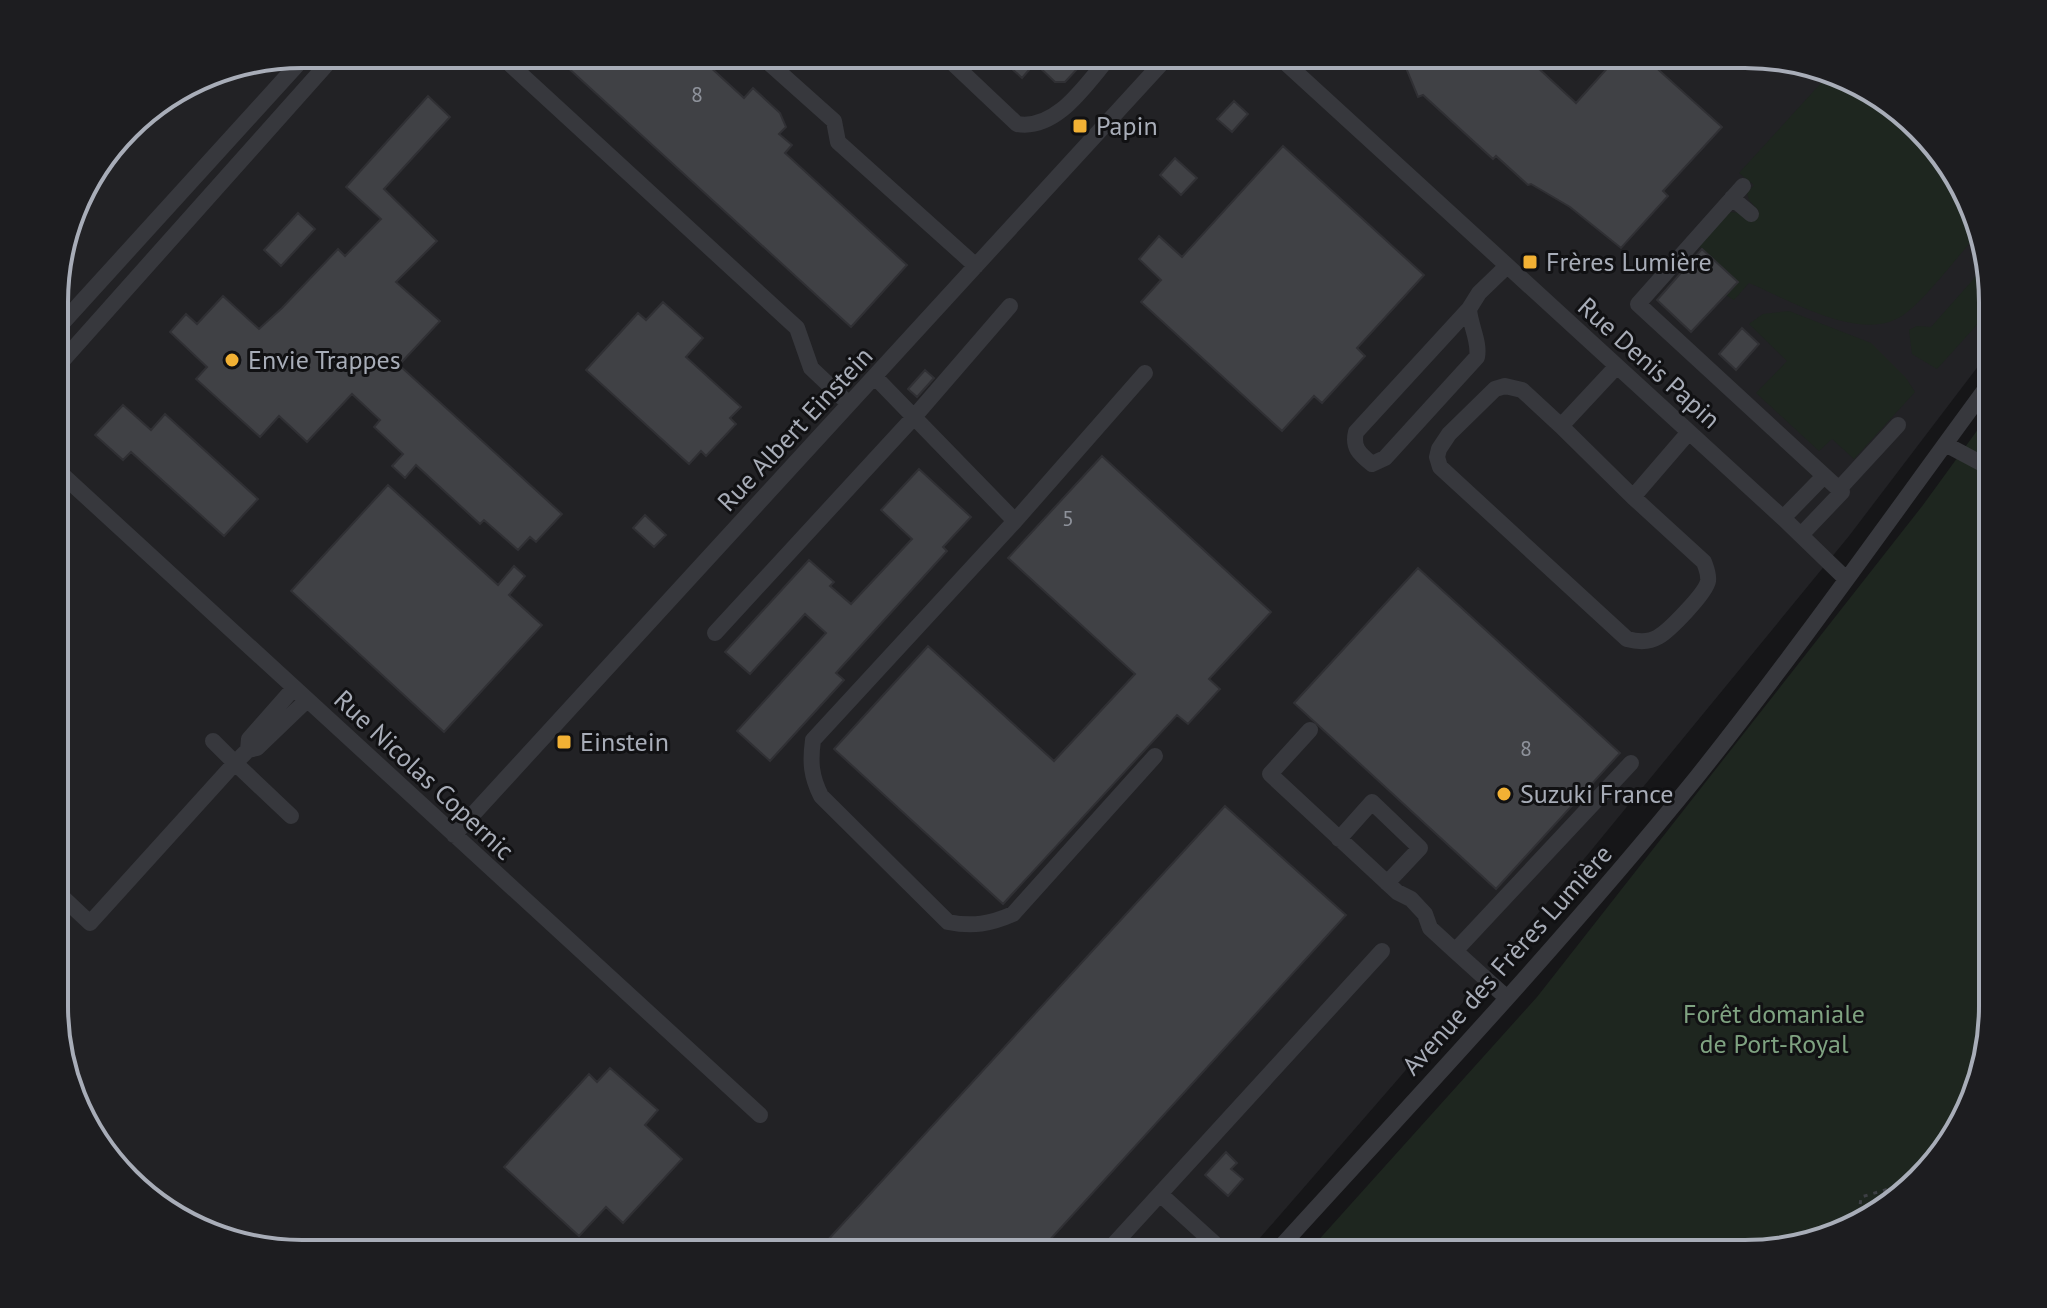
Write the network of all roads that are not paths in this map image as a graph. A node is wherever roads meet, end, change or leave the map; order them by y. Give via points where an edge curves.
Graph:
1 (324, 68) edge
2 (514, 68) edge
3 (775, 68) edge
4 (958, 68) edge
5 (1099, 68) edge
6 (1157, 68) edge
7 (1291, 68) edge
8 (294, 69) edge
9 (1751, 214) dead end
10 (976, 266) junction
11 (1507, 266) junction
12 (1010, 306) dead end
13 (1469, 309) junction
14 (68, 317) edge
15 (68, 355) edge
16 (1617, 366) junction
17 (1145, 373) dead end
18 (875, 377) junction
19 (1978, 399) edge
20 (849, 404) junction
21 (914, 417) junction
22 (1898, 425) dead end
23 (1561, 426) junction
24 (1689, 432) junction
25 (1945, 444) junction
26 (1978, 462) edge
27 (1824, 476) junction
28 (68, 480) edge
29 (1839, 489) junction
30 (1633, 497) junction
31 (1783, 518) junction
32 (1015, 521) junction
33 (1801, 535) junction
34 (1846, 579) junction
35 (715, 633) dead end
36 (301, 694) junction
37 (1310, 730) dead end
38 (213, 741) dead end
39 (1155, 756) dead end
40 (235, 763) junction
41 (1631, 763) dead end
42 (291, 816) dead end
43 (454, 835) junction
44 (1339, 839) junction
45 (1387, 883) junction
46 (68, 902) edge
47 (1382, 951) dead end
48 (1455, 951) junction
49 (1507, 998) junction
50 (760, 1115) dead end
51 (1160, 1194) junction
52 (1118, 1239) edge
53 (1210, 1239) edge
54 (1287, 1239) edge

1 - 15 street
2 - 20 street via 797,328 811,368
3 - 10 street via 834,121 838,142
4 - 5 street via 1017,124 1026,125 1055,117
6 - 10 street, Rue Albert Einstein
7 - 11 street, Rue Denis Papin
8 - 14 street
9 - 27 street via 1738,192 1638,304
10 - 18 street, Rue Albert Einstein
11 - 13 street
11 - 16 street, Rue Denis Papin
12 - 21 street
13 - 13 street via 1356,432 1356,449 1372,464 1385,458 1477,357
16 - 23 street
16 - 24 street, Rue Denis Papin
17 - 32 street
18 - 20 street, Rue Albert Einstein
18 - 21 street
19 - 25 street, Avenue des Frères Lumière
20 - 43 street, Rue Albert Einstein
21 - 32 street
21 - 35 street
22 - 29 street
23 - 30 street
23 - 30 street via 1522,390 1505,386 1495,389 1449,434 1437,457 1440,467 1627,639 1639,643 1660,636 1671,625 1703,592 1708,572 1704,562
24 - 30 street
24 - 31 street, Rue Denis Papin
25 - 26 street
25 - 34 street, Avenue des Frères Lumière
27 - 29 street
27 - 31 street
28 - 36 street, Rue Nicolas Copernic
29 - 33 street via 1842,492
31 - 33 street, Rue Denis Papin
32 - 39 street via 813,740 810,760 821,796 948,922 969,926 1013,914
33 - 34 street, Rue Denis Papin
34 - 49 street, Avenue des Frères Lumière via 1697,775
36 - 40 street via 249,739 248,750
36 - 43 street, Rue Nicolas Copernic
37 - 44 street via 1270,774
38 - 40 street
40 - 42 street
40 - 46 street via 90,923
41 - 48 street
43 - 50 street, Rue Nicolas Copernic
44 - 45 street
44 - 45 street via 1372,802 1420,848
45 - 48 street via 1411,899 1430,928
47 - 51 street
48 - 49 street
49 - 54 street, Avenue des Frères Lumière
51 - 52 street
51 - 53 street

